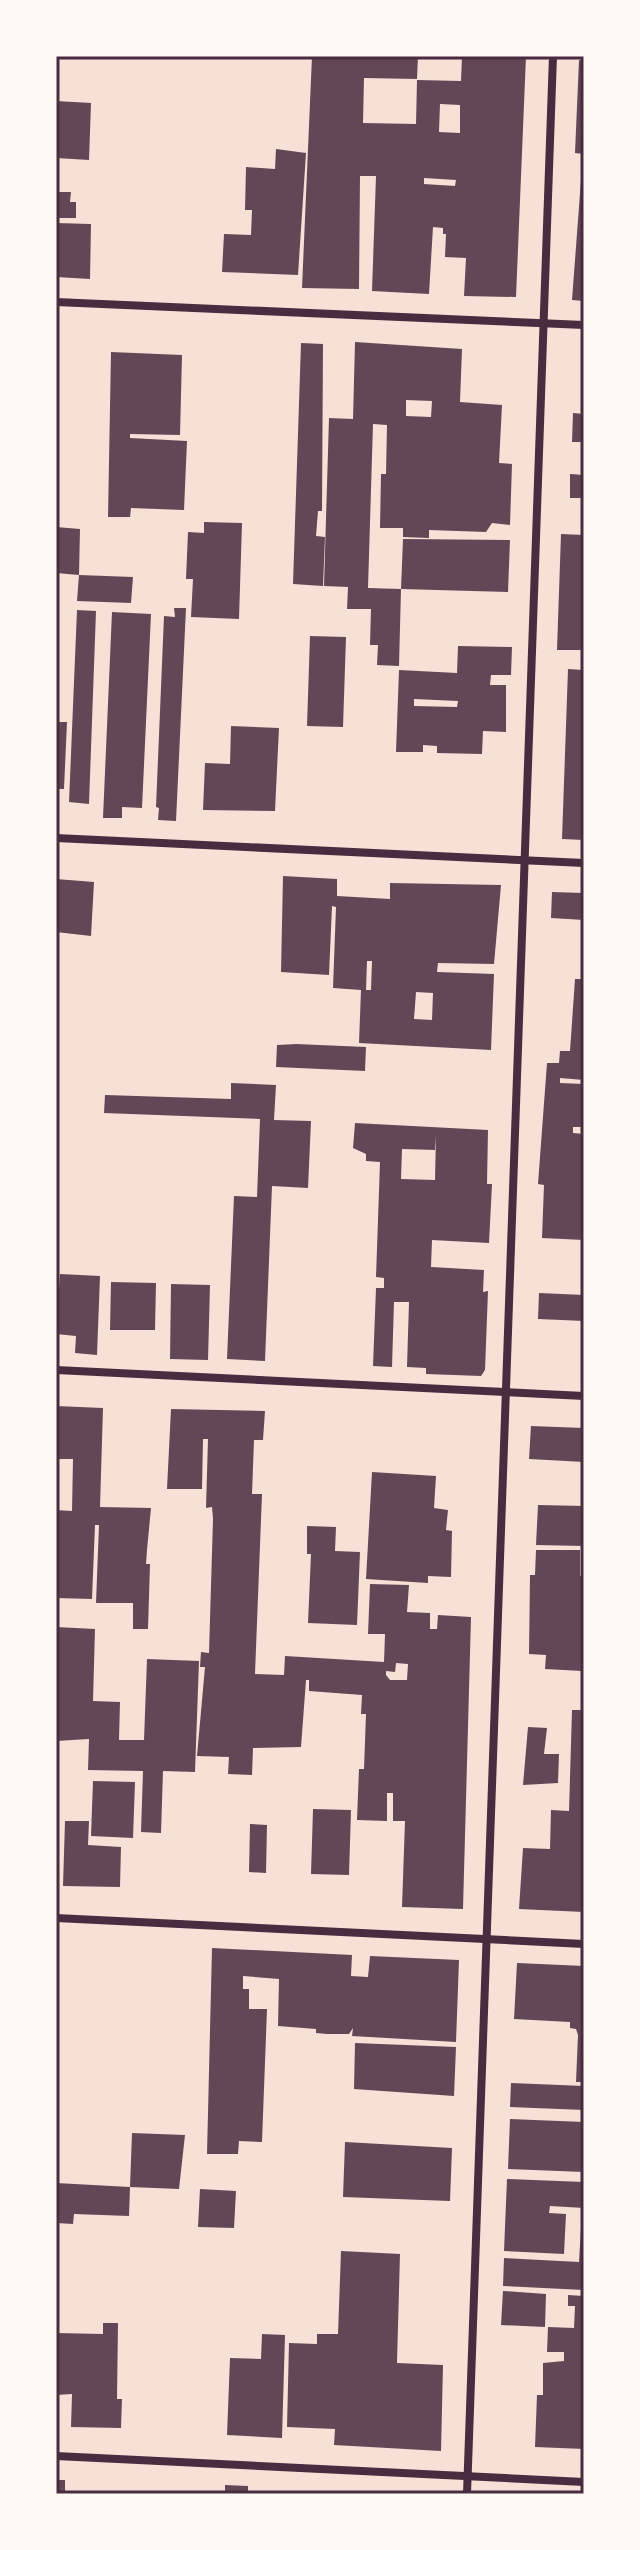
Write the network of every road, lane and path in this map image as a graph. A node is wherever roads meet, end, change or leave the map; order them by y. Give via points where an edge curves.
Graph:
1 (553, 56) edge
2 (56, 302) edge
3 (544, 324) junction
4 (584, 325) edge
5 (56, 838) edge
6 (525, 860) junction
7 (584, 863) edge
8 (56, 1370) edge
9 (506, 1392) junction
10 (584, 1396) edge
11 (56, 1918) edge
12 (487, 1939) junction
13 (584, 1944) edge
14 (56, 2456) edge
15 (468, 2476) junction
16 (584, 2482) edge
17 (467, 2494) edge

1 - 3 street
2 - 3 street
3 - 4 street
3 - 6 street
5 - 6 street
6 - 7 street
6 - 9 street
8 - 9 street
9 - 10 street
9 - 12 street
11 - 12 street
12 - 13 street
12 - 15 street
14 - 15 street
15 - 16 street
15 - 17 street

